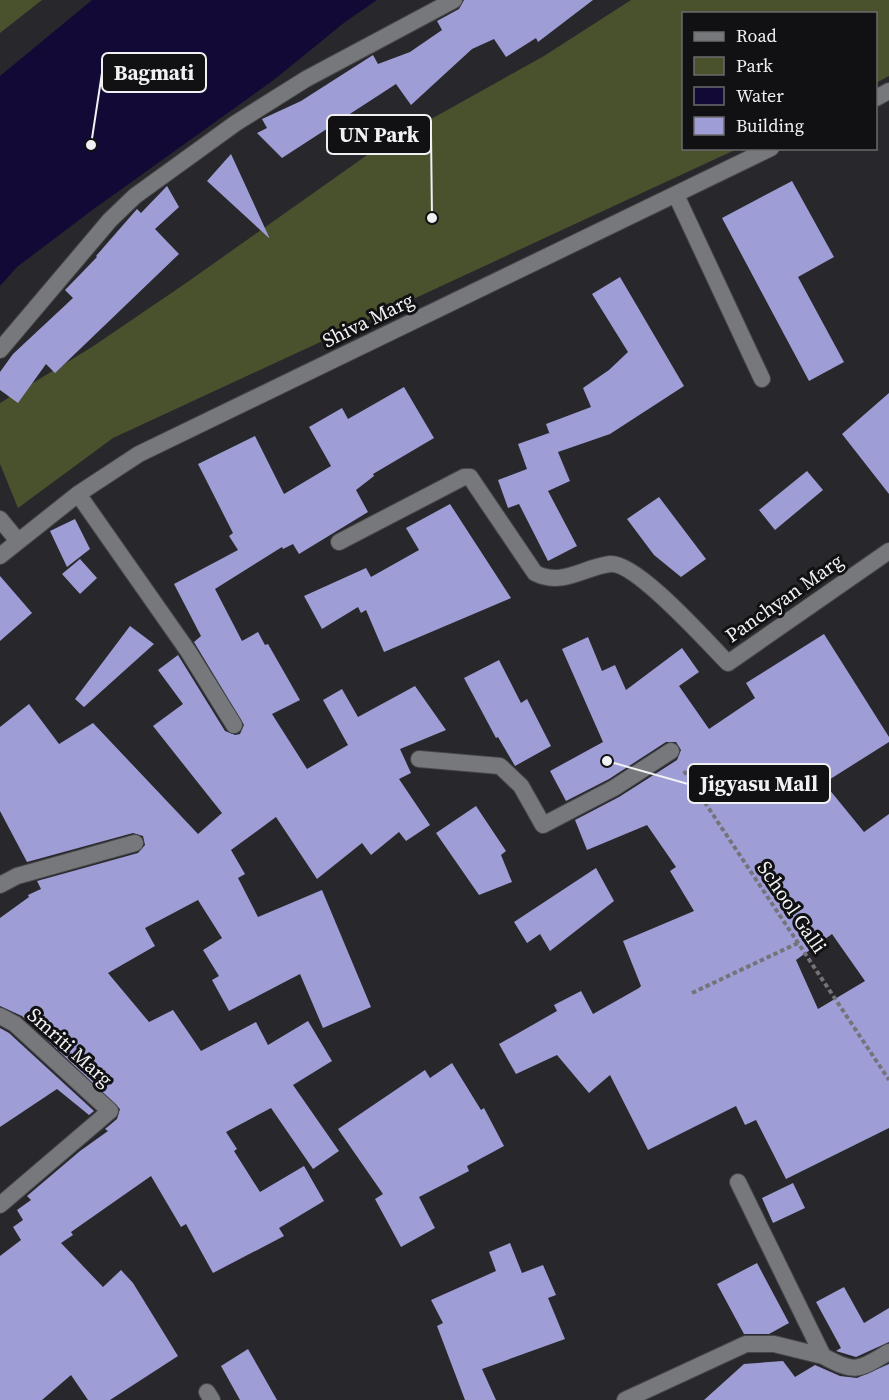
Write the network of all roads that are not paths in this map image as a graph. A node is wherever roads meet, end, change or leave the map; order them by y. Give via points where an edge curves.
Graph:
1 (454, 0) edge
2 (767, 150) edge
3 (676, 195) junction
4 (0, 350) edge
5 (762, 379) dead end
6 (78, 494) junction
7 (0, 519) edge
8 (18, 541) junction
9 (339, 543) dead end
10 (889, 551) edge
11 (0, 556) edge
12 (234, 725) dead end
13 (670, 751) road end
14 (419, 759) dead end
15 (135, 843) dead end
16 (0, 885) edge
17 (0, 1016) edge
18 (738, 1182) dead end
19 (0, 1205) edge
20 (889, 1352) edge
21 (823, 1356) junction
22 (625, 1400) edge

1 - 4 street via 306,79 236,123 135,196
2 - 3 street, Shiva Marg
3 - 5 street
3 - 6 street, Shiva Marg via 139,454
6 - 8 street, Shiva Marg
6 - 12 street via 188,651
7 - 8 street
8 - 11 street, Shiva Marg
9 - 10 street, Panchyan Marg via 470,477 535,573 545,578 567,578 611,564 626,566 643,578 728,663
13 - 14 street via 614,788 543,825 521,786 500,766
15 - 16 street via 16,876
17 - 19 street, Smriti Marg via 15,1024 110,1111
18 - 21 street
20 - 21 street via 860,1369
21 - 22 street via 774,1344 746,1344

